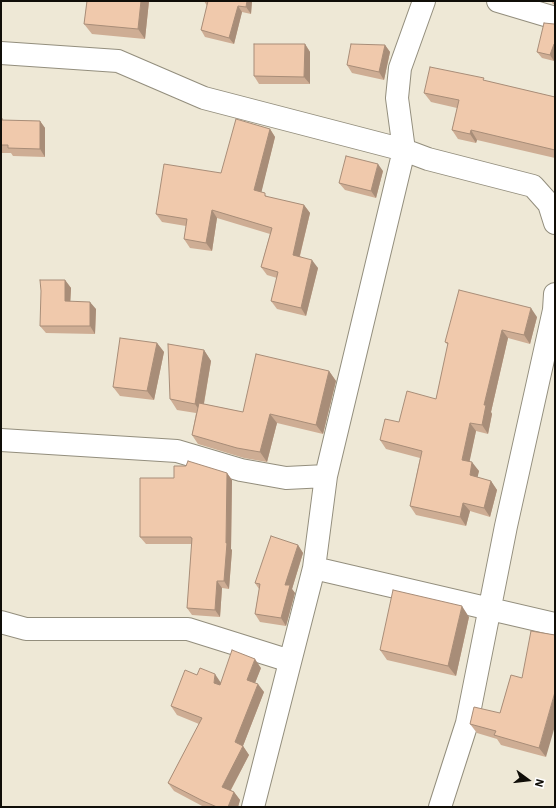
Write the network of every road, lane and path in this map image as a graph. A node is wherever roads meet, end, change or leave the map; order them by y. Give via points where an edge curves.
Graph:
1 (424, 1) edge
2 (498, 1) edge
3 (555, 18) edge
4 (1, 53) edge
5 (404, 150) junction
6 (553, 207) edge
7 (555, 305) edge
8 (1, 440) edge
9 (326, 476) junction
10 (314, 568) junction
11 (490, 610) junction
12 (1, 622) edge
13 (555, 624) edge
14 (290, 661) junction
15 (253, 807) edge
16 (440, 807) edge

1 - 5 street via 400,68 397,98
2 - 3 street
4 - 5 street via 118,62 204,98
5 - 6 street via 428,159 533,186
5 - 9 street
7 - 11 street
8 - 9 street via 177,451 256,473 286,478
9 - 10 street
10 - 11 street
10 - 14 street
11 - 13 street
11 - 16 street via 467,723
12 - 14 street via 26,628 188,630
14 - 15 street

